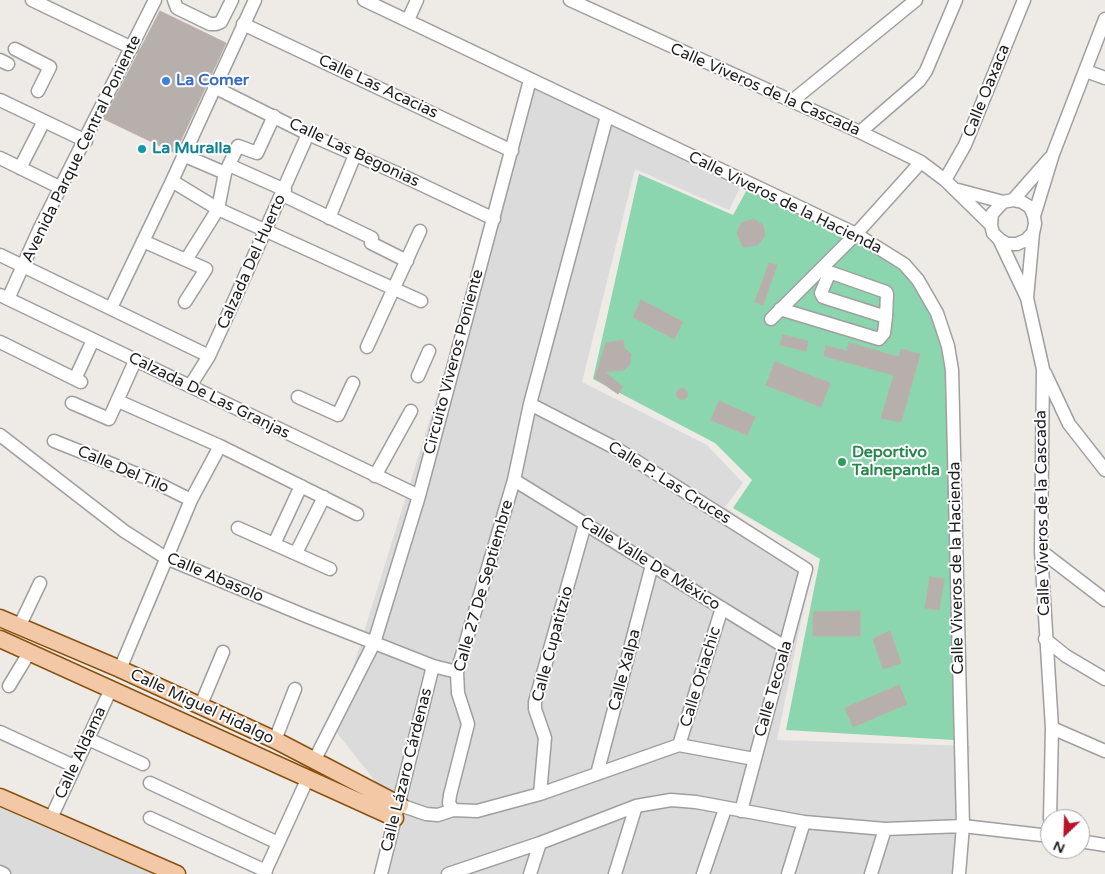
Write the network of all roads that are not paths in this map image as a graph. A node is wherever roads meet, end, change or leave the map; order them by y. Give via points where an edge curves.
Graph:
1 (32, 0) edge
2 (155, 0) edge
3 (174, 0) edge
4 (232, 0) edge
5 (255, 0) edge
6 (364, 0) edge
7 (417, 0) edge
8 (570, 0) edge
9 (916, 0) edge
10 (956, 0) edge
11 (1024, 0) edge
12 (1105, 19) edge
13 (408, 20) junction
14 (243, 24) junction
15 (132, 48) junction
16 (15, 49) dead end
17 (1086, 71) junction
18 (1105, 78) edge
19 (530, 80) junction
20 (214, 87) junction
21 (38, 91) dead end
22 (0, 100) edge
23 (792, 101) junction
24 (274, 116) junction
25 (607, 116) junction
26 (44, 121) junction
27 (860, 132) junction
28 (308, 134) junction
29 (86, 141) junction
30 (512, 151) junction
31 (1053, 154) junction
32 (183, 155) junction
33 (355, 155) junction
34 (0, 158) edge
35 (921, 162) junction
36 (20, 168) junction
37 (227, 169) junction
38 (172, 181) junction
39 (950, 184) junction
40 (61, 188) junction
41 (284, 193) junction
42 (1008, 201) junction
43 (218, 209) junction
44 (1034, 216) junction
45 (328, 218) junction
46 (494, 219) junction
47 (991, 225) junction
48 (267, 229) junction
49 (420, 232) dead end
50 (1033, 232) junction
51 (856, 234) junction
52 (999, 239) junction
53 (143, 241) junction
54 (0, 255) edge
55 (409, 256) junction
56 (186, 260) junction
57 (23, 266) junction
58 (395, 289) junction
59 (4, 297) edge
60 (1027, 298) junction
61 (185, 302) dead end
62 (421, 302) dead end
63 (111, 308) junction
64 (780, 309) junction
65 (886, 317) junction
66 (771, 319) dead end
67 (93, 340) junction
68 (0, 342) edge
69 (367, 347) dead end
70 (430, 351) dead end
71 (209, 356) junction
72 (135, 361) junction
73 (1043, 369) junction
74 (418, 376) dead end
75 (353, 383) dead end
76 (190, 386) junction
77 (298, 397) dead end
78 (118, 401) junction
79 (72, 403) dead end
80 (530, 404) junction
81 (411, 411) dead end
82 (0, 435) edge
83 (54, 441) dead end
84 (220, 446) junction
85 (1105, 470) edge
86 (374, 476) junction
87 (514, 480) junction
88 (301, 486) junction
89 (419, 496) junction
90 (324, 497) junction
91 (191, 500) junction
92 (357, 514) dead end
93 (585, 524) junction
94 (238, 528) dead end
95 (274, 544) junction
96 (1040, 552) junction
97 (296, 553) junction
98 (166, 558) junction
99 (652, 565) junction
100 (804, 568) joint
101 (330, 569) dead end
102 (40, 583) dead end
103 (1105, 600) edge
104 (722, 608) junction
105 (0, 618) edge
106 (20, 627) junction
107 (0, 639) edge
108 (1045, 639) junction
109 (374, 643) junction
110 (786, 647) junction
111 (223, 652) dead end
112 (29, 653) junction
113 (433, 666) junction
114 (120, 669) junction
115 (457, 672) junction
116 (1105, 679) edge
117 (9, 686) dead end
118 (111, 689) junction
119 (295, 689) dead end
120 (200, 707) junction
121 (1052, 728) junction
122 (0, 732) edge
123 (88, 739) junction
124 (274, 740) junction
125 (680, 745) junction
126 (1105, 751) edge
127 (315, 759) junction
128 (754, 759) junction
129 (144, 764) dead end
130 (74, 766) junction
131 (597, 774) junction
132 (307, 780) junction
133 (150, 783) dead end
134 (540, 794) junction
135 (0, 797) edge
136 (636, 806) junction
137 (725, 809) junction
138 (1050, 809) edge
139 (453, 810) junction
140 (398, 811) junction
141 (740, 811) junction
142 (51, 818) junction
143 (150, 818) dead end
144 (804, 822) junction
145 (963, 826) junction
146 (885, 829) junction
147 (1040, 835) edge
148 (278, 842) junction
149 (540, 843) junction
150 (1090, 843) edge
151 (1105, 845) edge
152 (0, 872) edge
153 (265, 872) edge
154 (4, 874) edge
155 (177, 874) edge
156 (380, 874) edge
157 (448, 874) edge
158 (530, 874) edge
159 (615, 874) edge
160 (703, 874) edge
161 (788, 874) edge
162 (872, 874) edge
163 (959, 874) edge

1 - 15 street
2 - 15 street, Avenida Parque Central Poniente
3 - 4 street via 177,8 210,24 221,22
5 - 14 street
6 - 13 street, Calle Viveros de la Hacienda
7 - 13 street
8 - 23 street, Calle Viveros de la Cascada
9 - 23 street
10 - 27 street via 920,81
11 - 39 street, Calle Oaxaca
12 - 17 street
13 - 19 street, Calle Viveros de la Hacienda
14 - 20 street
14 - 30 street, Calle Las Acacias
15 - 29 street, Avenida Parque Central Poniente
16 - 21 street via 50,67
17 - 18 street
17 - 31 street
19 - 25 street, Calle Viveros de la Hacienda
19 - 30 street, Circuito Viveros Poniente
20 - 24 street, Calle Las Begonias
20 - 32 street
22 - 26 street
23 - 27 street, Calle Viveros de la Cascada
24 - 28 street, Calle Las Begonias
24 - 37 street via 257,153 238,146
25 - 51 street, Calle Viveros de la Hacienda
25 - 80 street, Calle 27 De Septiembre
26 - 29 street
26 - 36 street
27 - 35 street, Calle Viveros de la Cascada
28 - 33 street, Calle Las Begonias
28 - 41 street, Calzada Del Huerto
29 - 40 street, Avenida Parque Central Poniente
30 - 46 street, Circuito Viveros Poniente
31 - 42 street
31 - 44 street
32 - 37 street
32 - 38 street
33 - 45 street
33 - 46 street, Calle Las Begonias
34 - 36 street
35 - 39 street, Calle Viveros de la Cascada
35 - 51 street
36 - 40 street
37 - 41 street
37 - 43 street
38 - 43 street
38 - 53 street
39 - 42 street, Calle Viveros de la Cascada
39 - 47 street, Calle Viveros de la Cascada
40 - 57 street, Avenida Parque Central Poniente
41 - 45 street
41 - 48 street, Calzada Del Huerto
42 - 44 street via 1022,202
42 - 47 street via 992,214
43 - 48 street
43 - 56 street
44 - 50 street
45 - 55 street via 371,241
46 - 89 street, Circuito Viveros Poniente
47 - 52 street
48 - 58 street
48 - 71 street, Calzada Del Huerto
49 - 55 street
50 - 52 street via 1017,244 1007,244
50 - 60 street, Calle Viveros de la Cascada
51 - 64 street
51 - 145 street, Calle Viveros de la Hacienda via 904,264 918,280 937,313 948,346 952,370
52 - 60 street, Calle Viveros de la Cascada
53 - 56 street
53 - 63 street
54 - 57 street
55 - 58 street
56 - 61 street via 206,269
57 - 59 street, Avenida Parque Central Poniente
57 - 63 street
58 - 62 street
58 - 69 street
59 - 67 street, Calzada De Las Granjas
60 - 73 street, Calle Viveros de la Cascada
63 - 71 street
64 - 65 street via 876,340 884,333
64 - 66 street
65 - 65 street via 823,297 821,293 829,274 832,272 886,292
67 - 68 street via 78,380
67 - 72 street, Calzada De Las Granjas
70 - 74 street
71 - 76 street, Calzada Del Huerto
72 - 76 street, Calzada De Las Granjas
72 - 78 street
73 - 85 street via 1069,424
73 - 96 street, Calle Viveros de la Cascada
75 - 77 street via 338,415
76 - 86 street, Calzada De Las Granjas
78 - 79 street via 109,419
78 - 84 street
80 - 87 street, Calle 27 De Septiembre
80 - 100 street, Calle P. Las Cruces via 619,450
81 - 86 street
82 - 98 street, Calle Abasolo via 124,531
83 - 91 street, Calle Del Tilo
84 - 88 street
84 - 91 street
86 - 89 street, Calzada De Las Granjas
87 - 93 street, Calle Valle De México
87 - 115 street, Calle 27 De Septiembre
88 - 90 street
88 - 95 street
89 - 109 street, Circuito Viveros Poniente
90 - 92 street
90 - 97 street
91 - 98 street
93 - 99 street, Calle Valle De México
93 - 134 street, Calle Cupatitzio via 536,702 535,709 545,738
94 - 95 street
95 - 97 street
96 - 103 street
96 - 108 street, Calle Viveros de la Cascada
97 - 101 street
98 - 109 street, Calle Abasolo
98 - 114 street
99 - 104 street, Calle Valle De México
99 - 131 street, Calle Xalpa
100 - 110 street, Calle Tecoala via 806,573
102 - 106 street
104 - 110 street, Calle Valle De México
104 - 125 street, Calle Oriachic
105 - 106 main road, Calle Miguel Hidalgo
106 - 114 main road, Calle Miguel Hidalgo
107 - 112 main road, Calle Miguel Hidalgo
108 - 116 street
108 - 121 street, Calle Viveros de la Cascada
109 - 113 street, Calle Abasolo
109 - 127 street, Circuito Viveros Poniente
110 - 128 street, Calle Tecoala
111 - 120 street
112 - 117 street
112 - 118 main road, Calle Miguel Hidalgo
113 - 115 street, Calle Abasolo
113 - 140 street, Calle Lázaro Cárdenas
114 - 120 main road, Calle Miguel Hidalgo
115 - 139 street, Calle 27 De Septiembre via 458,693 468,724 450,795
118 - 123 street, Calle Aldama
118 - 132 main road, Calle Miguel Hidalgo
119 - 124 street
120 - 124 main road, Calle Miguel Hidalgo
121 - 126 street
121 - 138 street, Calle Viveros de la Cascada
122 - 130 street
123 - 129 street
123 - 130 street, Calle Aldama
124 - 127 main road, Calle Miguel Hidalgo
125 - 128 street
125 - 131 street
127 - 140 main road, Calle Miguel Hidalgo
128 - 141 street, Calle Tecoala
130 - 142 street, Calle Aldama
131 - 134 street
132 - 140 main road, Calle Miguel Hidalgo
132 - 148 street
133 - 148 street
134 - 139 street via 477,811
135 - 142 main road
136 - 137 street via 671,800
136 - 149 street
136 - 159 street
137 - 141 street
137 - 160 street
139 - 140 street via 438,815
140 - 156 street, Calle Lázaro Cárdenas
141 - 144 street
142 - 155 main road
143 - 153 street
144 - 146 street
144 - 161 street
145 - 146 street
145 - 147 street
145 - 163 street, Calle Viveros de la Hacienda
146 - 162 street
148 - 153 street
149 - 157 street
149 - 158 street
150 - 151 street
152 - 154 street

